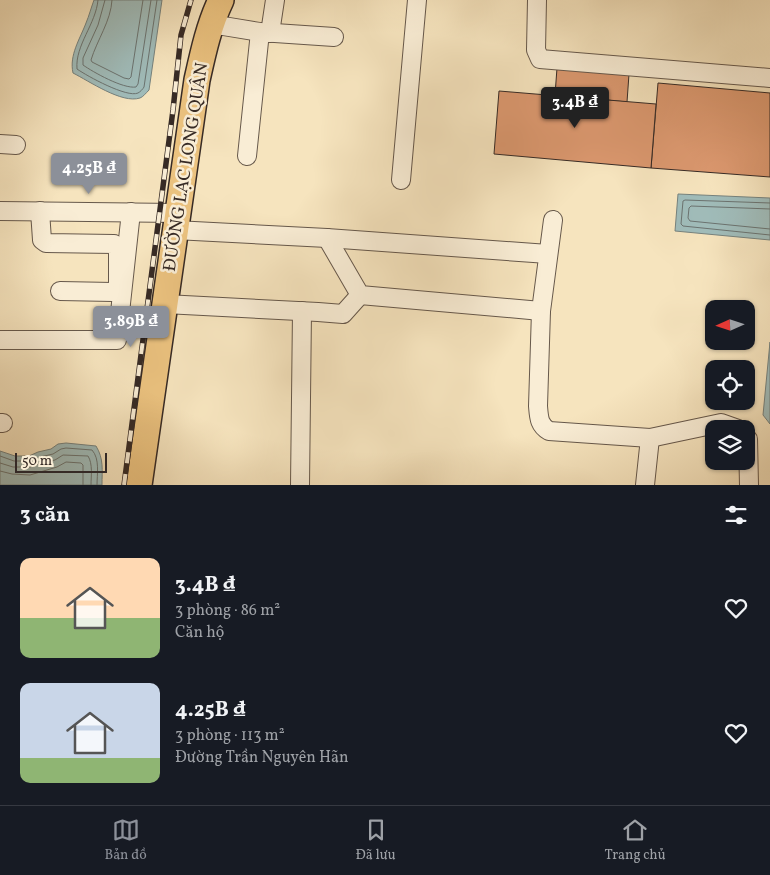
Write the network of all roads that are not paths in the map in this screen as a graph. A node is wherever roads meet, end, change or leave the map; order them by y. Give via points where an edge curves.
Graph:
1 (221, 0) edge
2 (274, 0) edge
3 (418, 0) edge
4 (537, 0) edge
5 (211, 24) junction
6 (265, 32) junction
7 (334, 37) dead end
8 (770, 78) edge
9 (247, 156) dead end
10 (401, 180) dead end
11 (0, 211) edge
12 (40, 211) junction
13 (131, 212) junction
14 (554, 220) dead end
15 (176, 222) junction
16 (327, 238) junction
17 (548, 254) junction
18 (60, 291) dead end
19 (360, 295) junction
20 (165, 304) junction
21 (302, 311) junction
22 (541, 311) junction
23 (0, 340) edge
24 (705, 426) edge
25 (650, 438) junction
26 (749, 470) edge
27 (139, 485) edge
28 (300, 485) edge
29 (645, 485) edge
30 (749, 485) edge

1 - 5 highway, ĐƯỜNG LẠC LONG QUÂN
2 - 6 street
3 - 10 street
4 - 8 street via 536,50 540,59
5 - 6 street
5 - 15 highway, ĐƯỜNG LẠC LONG QUÂN via 197,80
6 - 7 street
6 - 9 street
11 - 12 street
12 - 13 street
12 - 18 street via 42,240 114,244 118,250 118,285 113,292
13 - 15 street
13 - 23 street via 117,340
14 - 17 street
15 - 16 street
15 - 20 highway, ĐƯỜNG LẠC LONG QUÂN
16 - 17 street
16 - 19 street
17 - 22 street
19 - 21 street via 343,314
19 - 22 street
20 - 21 street
20 - 27 highway, ĐƯỜNG LẠC LONG QUÂN
21 - 28 street
22 - 25 street via 538,406 543,427 550,431
24 - 25 street
25 - 29 street
26 - 30 street

